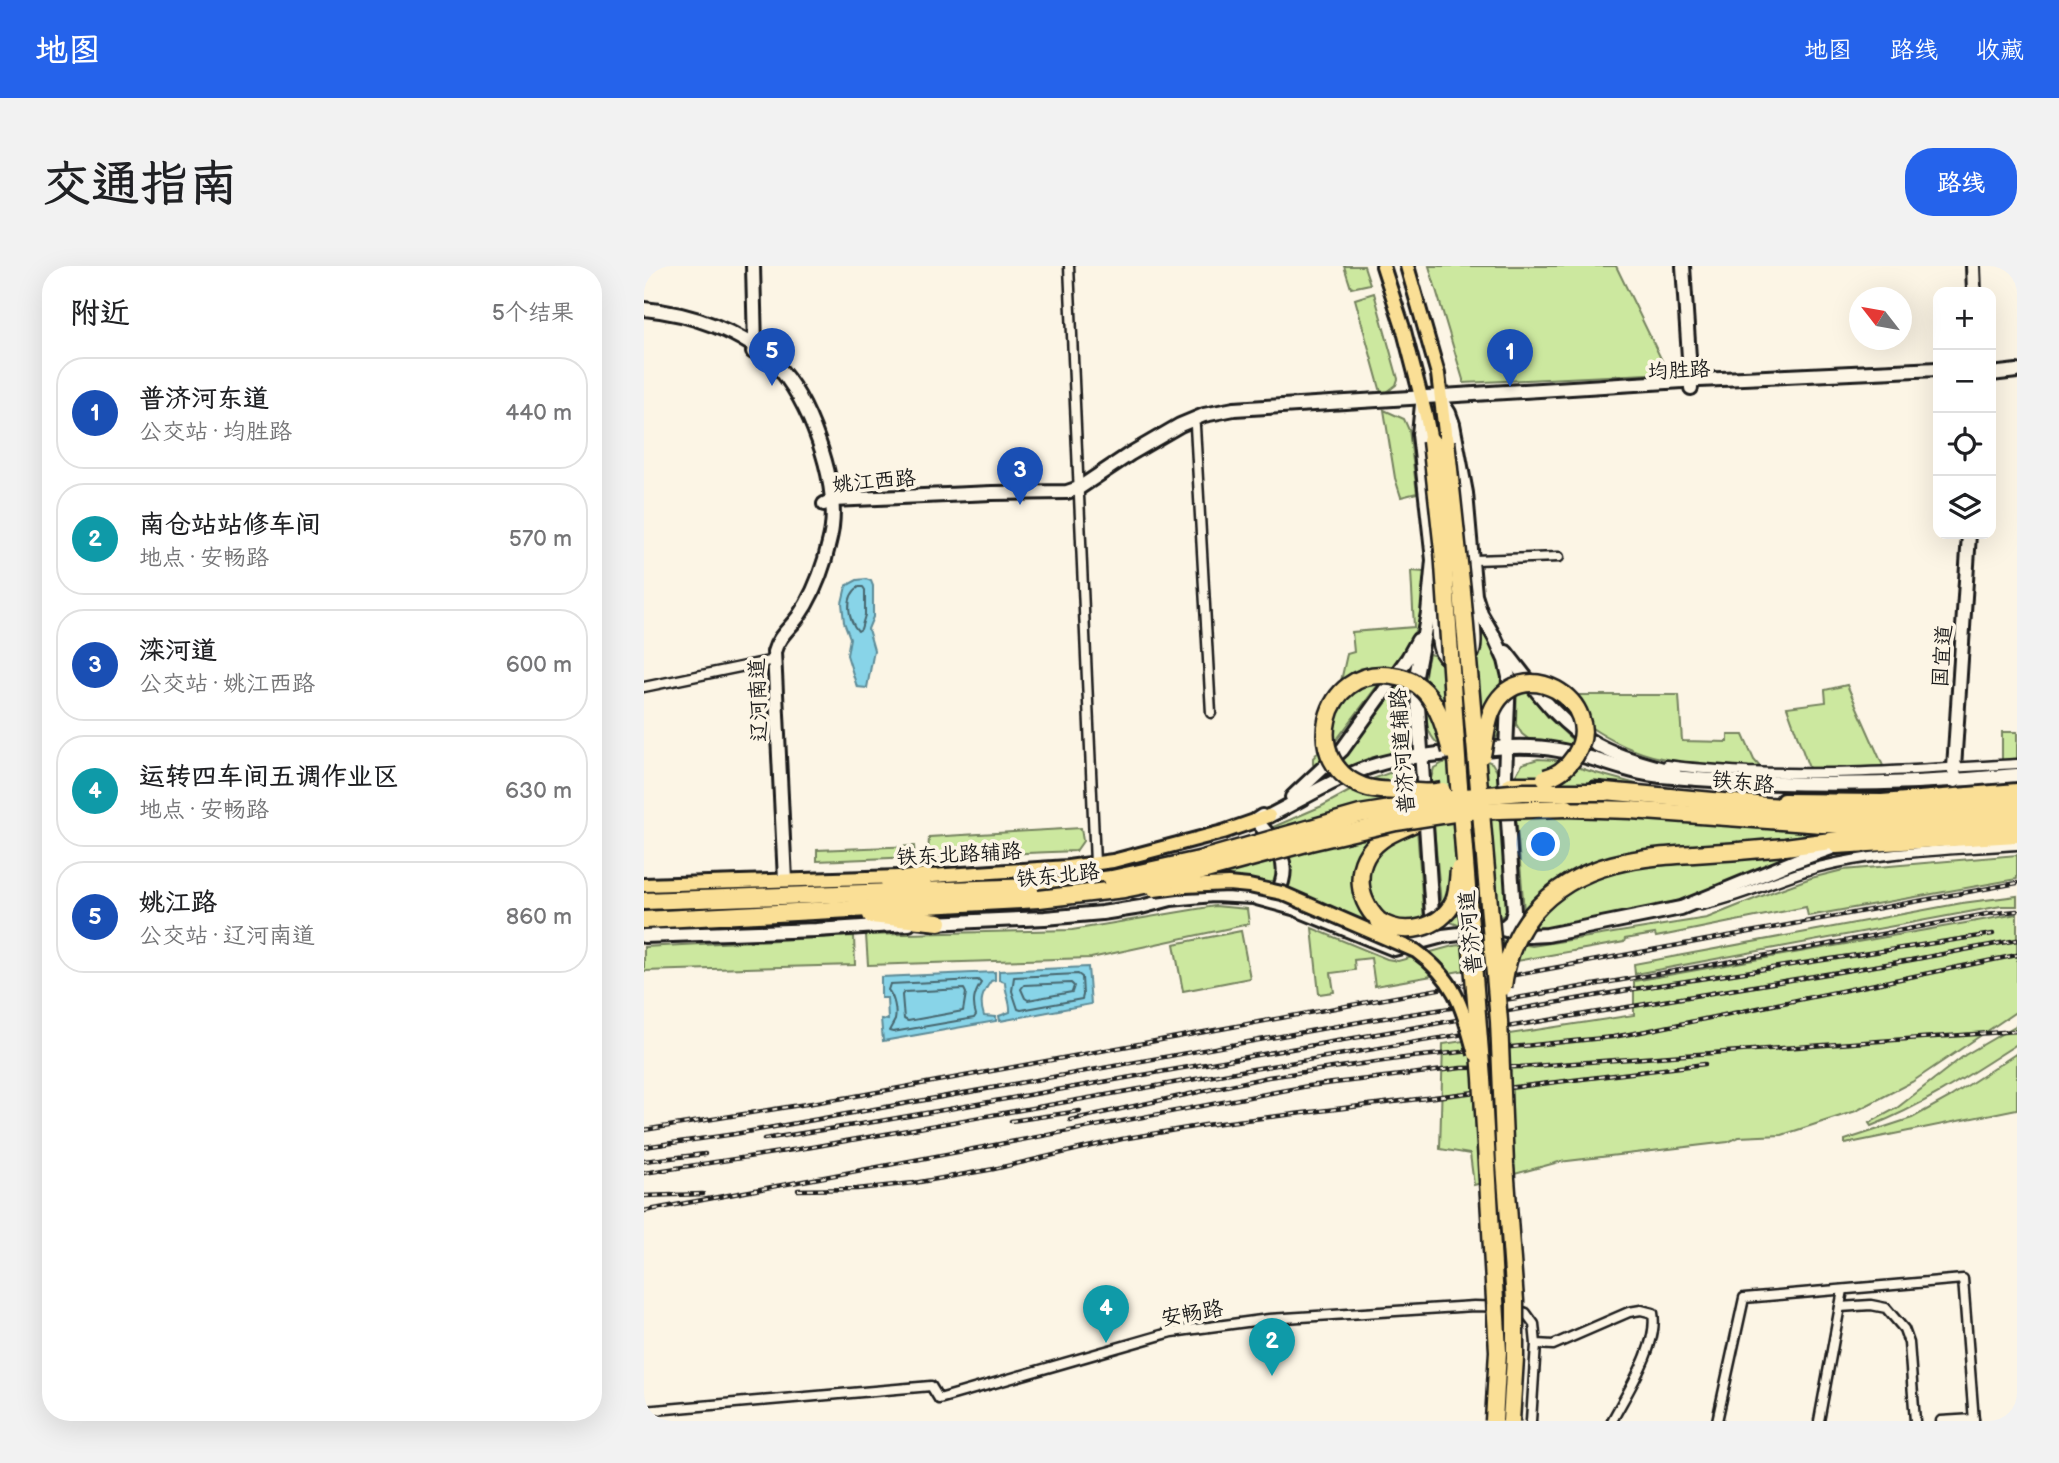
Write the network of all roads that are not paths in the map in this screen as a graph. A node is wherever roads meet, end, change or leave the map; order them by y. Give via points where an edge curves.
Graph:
1 (753, 266) edge
2 (1069, 266) edge
3 (1383, 266) edge
4 (1407, 266) edge
5 (1683, 266) edge
6 (1973, 266) edge
7 (1974, 287) edge
8 (644, 310) edge
9 (644, 316) edge
10 (754, 350) junction
11 (2017, 365) edge
12 (1996, 366) edge
13 (1933, 369) edge
14 (2017, 371) edge
15 (1996, 373) edge
16 (1933, 376) edge
17 (1690, 385) junction
18 (1442, 399) junction
19 (1422, 400) junction
20 (1195, 426) junction
21 (1438, 441) junction
22 (1079, 491) junction
23 (830, 504) junction
24 (1969, 539) edge
25 (1559, 557) dead end
26 (1433, 560) junction
27 (1474, 560) junction
28 (1475, 595) junction
29 (1426, 623) junction
30 (1495, 638) junction
31 (771, 660) junction
32 (644, 687) edge
33 (1211, 712) dead end
34 (1506, 747) junction
35 (1422, 756) junction
36 (1629, 759) junction
37 (2017, 764) edge
38 (1458, 773) junction
39 (1954, 774) junction
40 (2017, 775) edge
41 (1478, 777) junction
42 (1701, 778) junction
43 (1511, 785) junction
44 (2017, 790) edge
45 (1606, 792) junction
46 (1433, 793) junction
47 (1697, 798) junction
48 (2017, 801) edge
49 (1466, 804) junction
50 (1360, 814) junction
51 (2017, 814) edge
52 (1269, 816) joint
53 (1424, 819) junction
54 (1256, 820) junction
55 (2017, 826) edge
56 (1462, 831) junction
57 (2017, 836) edge
58 (1862, 837) junction
59 (2017, 845) edge
60 (1835, 847) junction
61 (1785, 848) junction
62 (1095, 863) junction
63 (925, 877) junction
64 (781, 880) junction
65 (644, 885) edge
66 (810, 894) junction
67 (1039, 899) junction
68 (1261, 900) junction
69 (644, 901) edge
70 (1681, 908) junction
71 (812, 912) junction
72 (644, 920) edge
73 (939, 922) junction
74 (1502, 929) junction
75 (644, 936) edge
76 (1443, 936) junction
77 (1499, 1021) junction
78 (1482, 1078) junction
79 (1843, 1290) junction
80 (1840, 1307) junction
81 (1536, 1345) junction
82 (644, 1411) edge
83 (1974, 1420) edge
84 (1494, 1421) edge
85 (1511, 1421) edge
86 (1531, 1421) edge
87 (1612, 1421) edge
88 (1717, 1421) edge
89 (1819, 1421) edge
90 (1915, 1421) edge
91 (1941, 1421) edge

1 - 10 street
2 - 22 street
3 - 19 main road
4 - 18 main road
5 - 17 street
6 - 7 street
8 - 10 street via 687,316
9 - 10 street via 692,324
10 - 23 street, 辽河南道 via 788,394 810,436
11 - 12 street
13 - 17 street, 均胜路
14 - 15 street
16 - 17 street, 均胜路
17 - 18 street, 均胜路
18 - 19 street, 均胜路
18 - 21 main road
18 - 27 street, 普济河道辅路 via 1453,424
19 - 20 street, 姚江西路 via 1231,415
19 - 21 main road
19 - 22 street, 姚江西路 via 1234,409 1204,415 1161,435
19 - 26 street, 普济河道辅路 via 1419,434
20 - 22 street, 姚江西路
20 - 33 street
21 - 38 highway, 普济河道, bridge
21 - 41 highway, 普济河道, bridge via 1462,592
22 - 23 street, 姚江西路 via 1067,498
22 - 62 street
23 - 31 street, 辽河南道 via 808,586 771,638
24 - 39 street, 国宜道
25 - 27 street
26 - 28 street, 普济河道辅路 via 1436,646 1446,662 1464,661 1476,651
26 - 29 street, 普济河道辅路
27 - 28 street, 普济河道辅路
28 - 30 street, 普济河道辅路
29 - 35 street, 普济河道辅路 via 1416,676
29 - 54 street via 1408,658 1342,750 1289,800
30 - 34 street, 普济河道辅路 via 1509,677
30 - 36 street, 铁东路 via 1557,715 1595,744
31 - 32 street
31 - 64 street, 辽河南道
34 - 35 street, 铁东路
34 - 42 street, 铁东路 via 1559,750 1643,773
34 - 74 street, 普济河道辅路 via 1514,911
35 - 52 street via 1379,764 1311,792
35 - 76 street, 普济河道辅路 via 1434,923
36 - 39 street, 铁东路 via 1712,770
36 - 42 street, 铁东路
37 - 39 street, 铁东路
38 - 46 highway, bridge via 1439,713 1416,684 1377,675 1343,691 1325,726 1327,746 1342,772 1372,789
38 - 56 highway, 普济河道, bridge
39 - 40 street, 铁东路
39 - 42 street, 铁东路 via 1844,784
41 - 43 highway, bridge via 1490,714 1499,700 1525,683 1554,688 1577,709 1582,733 1579,748 1553,776
41 - 77 highway, 普济河道, bridge
43 - 45 highway, bridge
43 - 46 highway, bridge
44 - 47 main road via 1882,801
45 - 47 highway, 铁东路
45 - 49 highway, 铁东路, bridge via 1523,792
46 - 50 highway, bridge via 1385,803
47 - 48 highway, 铁东路 via 1828,810 1902,810
49 - 50 highway, 铁东北路, bridge
49 - 51 highway, 铁东路, bridge via 1863,825
49 - 53 highway, 铁东北路, bridge
50 - 66 highway, 铁东北路, bridge via 1199,860 1112,879 1058,886
52 - 54 main road, 铁东北路辅路
53 - 56 highway, bridge via 1383,839 1363,864 1360,886 1364,900 1375,917 1390,927 1422,927 1448,910 1457,891
53 - 67 highway, 铁东北路, bridge via 1365,828 1166,881
54 - 62 main road, 铁东北路辅路 via 1140,855
54 - 68 street via 1279,848 1283,865 1283,883 1277,894
55 - 58 highway
56 - 78 highway, 普济河道, bridge
57 - 60 main road
58 - 60 street
58 - 61 highway
59 - 70 street via 1851,860
60 - 61 main road
60 - 70 street
61 - 77 highway, bridge via 1617,863 1560,887 1528,920 1513,946 1505,969
62 - 63 main road, 铁东北路辅路
63 - 64 main road, 铁东北路辅路
63 - 66 highway
64 - 65 main road, 铁东北路辅路
66 - 69 highway, 铁东北路
67 - 71 highway, 铁东北路
67 - 78 main road, bridge via 1094,900 1228,884 1282,893 1310,904 1416,951 1434,964 1459,1000
68 - 73 street via 1213,895 1102,913
68 - 76 street via 1293,908 1394,950
70 - 74 street via 1547,935 1528,936
71 - 72 highway, 铁东北路
71 - 73 highway
73 - 75 street
74 - 76 street
77 - 85 highway, 普济河道, bridge via 1515,1301
78 - 84 highway, 普济河道, bridge via 1498,1352
79 - 80 street
79 - 83 street via 1963,1279
79 - 88 street via 1744,1298
80 - 89 street
80 - 90 street via 1886,1308 1904,1329
81 - 82 street, 安畅路 via 1534,1324 1526,1313 1508,1307 1269,1319 1172,1332 939,1399 931,1385
81 - 86 street, 安畅路
81 - 87 street via 1553,1345 1629,1312 1653,1313 1652,1337
83 - 91 street

